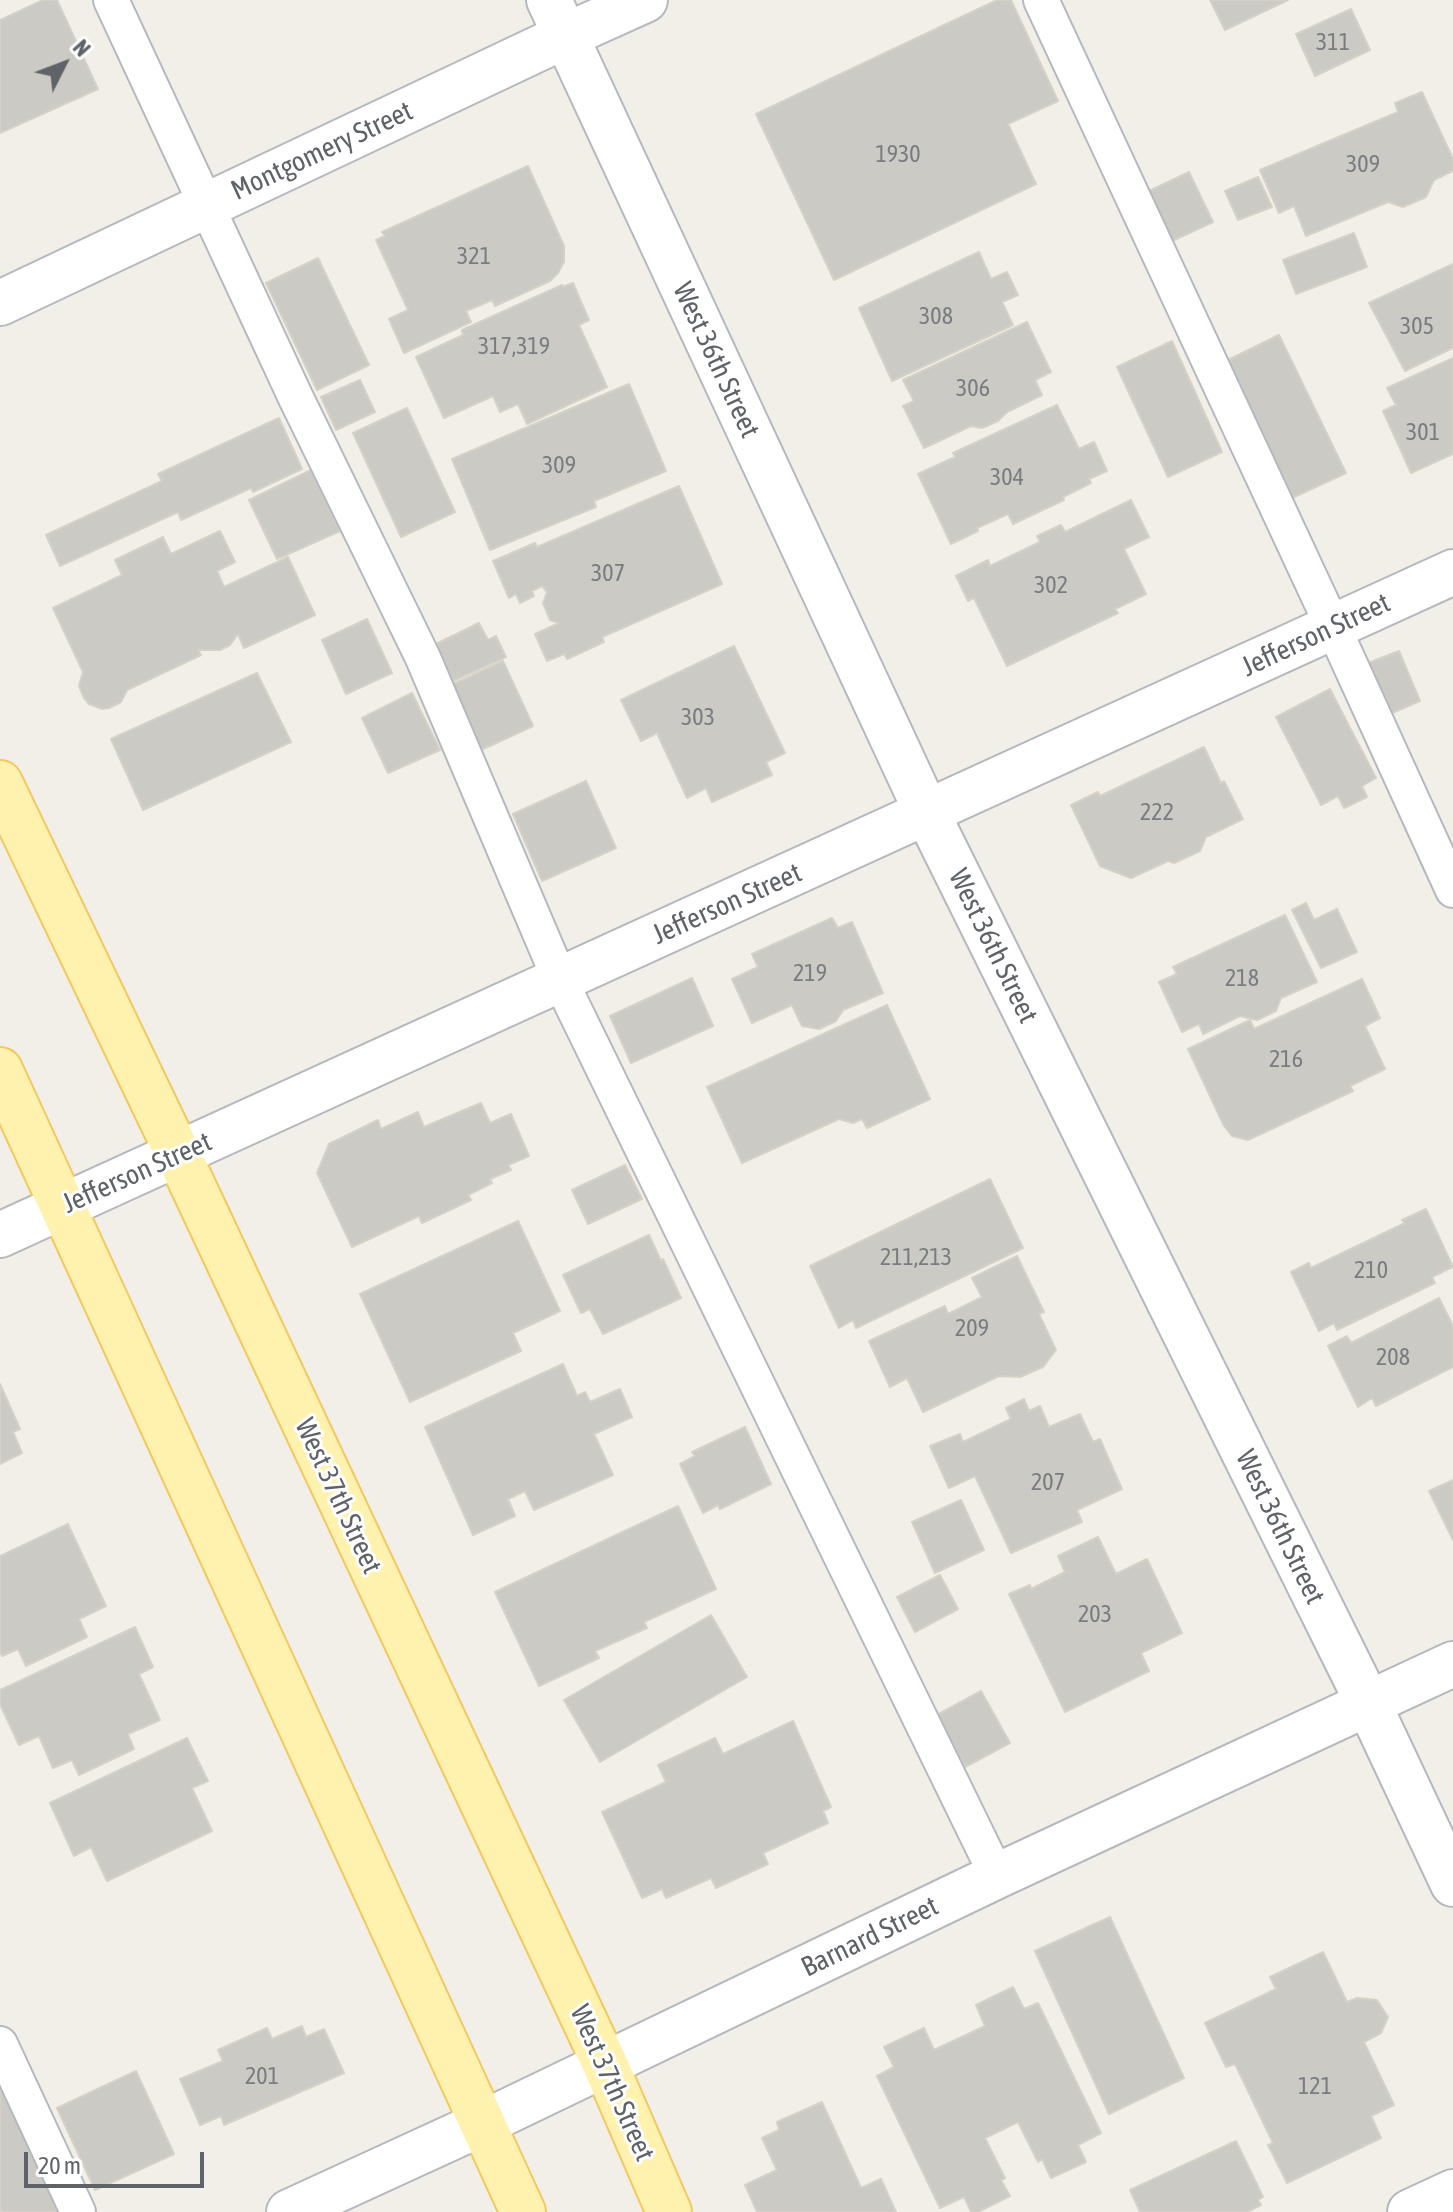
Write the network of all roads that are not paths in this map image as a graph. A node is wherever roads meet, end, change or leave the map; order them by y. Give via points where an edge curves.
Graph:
1 (111, 0) edge
2 (645, 0) edge
3 (1041, 0) edge
4 (557, 18) edge
5 (208, 205) junction
6 (0, 303) edge
7 (1453, 572) edge
8 (1333, 627) junction
9 (0, 783) edge
10 (927, 813) junction
11 (1453, 890) edge
12 (560, 980) junction
13 (0, 1070) edge
14 (178, 1154) junction
15 (62, 1207) junction
16 (0, 1235) edge
17 (1453, 1664) edge
18 (1368, 1703) junction
19 (997, 1876) junction
20 (1453, 1884) edge
21 (0, 2044) edge
22 (605, 2064) junction
23 (483, 2123) junction
24 (1453, 2192) edge
25 (78, 2212) edge
26 (289, 2212) edge
27 (523, 2212) edge
28 (669, 2212) edge
29 (1410, 2212) edge

1 - 5 lane
2 - 4 street, Montgomery Street
3 - 8 lane
4 - 5 street, Montgomery Street
4 - 10 street, West 36th Street
5 - 6 street, Montgomery Street
5 - 12 lane via 423,658
7 - 8 street, Jefferson Street
8 - 10 street, Jefferson Street
8 - 11 lane
9 - 14 main road, West 37th Street
10 - 12 street, Jefferson Street
10 - 18 street, West 36th Street
12 - 14 street, Jefferson Street
12 - 19 lane
13 - 15 main road
14 - 15 street, Jefferson Street
14 - 22 main road, West 37th Street
15 - 16 street, Jefferson Street
15 - 23 main road
17 - 18 street, Barnard Street
18 - 19 street, Barnard Street
18 - 20 street, West 36th Street
19 - 22 street, Barnard Street
21 - 25 lane
22 - 23 street, Barnard Street
22 - 28 main road, West 37th Street
23 - 26 street, Barnard Street
23 - 27 main road
24 - 29 street

